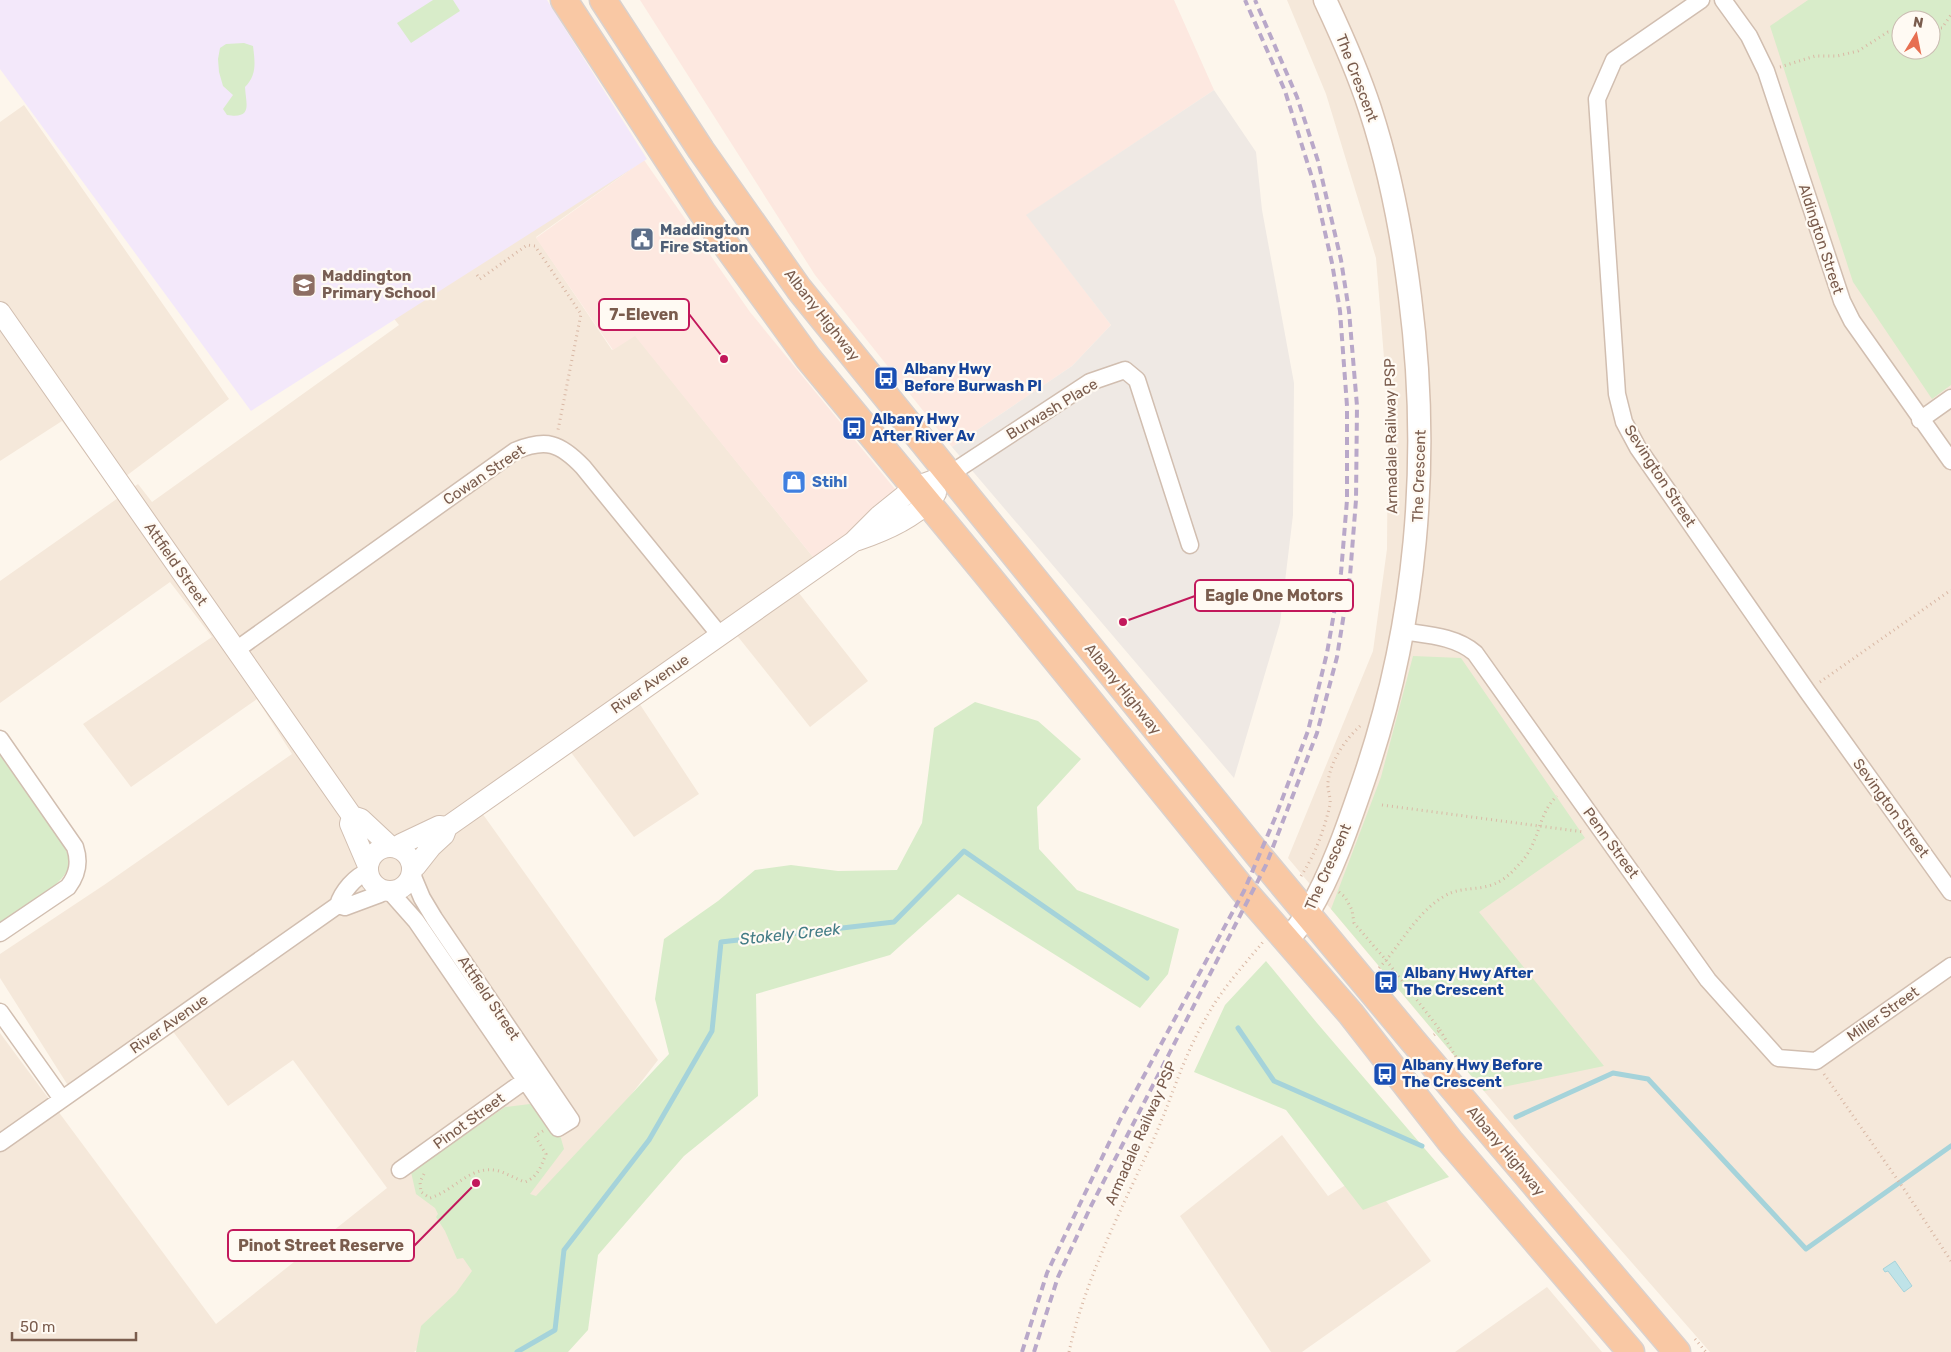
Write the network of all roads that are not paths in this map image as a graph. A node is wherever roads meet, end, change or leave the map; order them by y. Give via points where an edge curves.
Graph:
1 (564, 0) edge
2 (603, 0) edge
3 (1326, 0) edge
4 (1701, 0) edge
5 (1724, 0) edge
6 (711, 163) junction
7 (684, 183) junction
8 (0, 312) edge
9 (1951, 398) edge
10 (1920, 420) junction
11 (1951, 461) edge
12 (950, 474) junction
13 (921, 496) junction
14 (1190, 545) dead end
15 (1402, 631) junction
16 (719, 634) junction
17 (236, 650) junction
18 (0, 739) edge
19 (1202, 786) junction
20 (1178, 808) junction
21 (352, 816) junction
22 (447, 827) junction
23 (394, 848) junction
24 (368, 869) junction
25 (411, 872) junction
26 (388, 890) junction
27 (1951, 892) edge
28 (338, 905) junction
29 (1308, 914) junction
30 (0, 933) edge
31 (1276, 940) junction
32 (1951, 966) edge
33 (0, 1012) edge
34 (1816, 1062) joint
35 (539, 1071) junction
36 (525, 1081) junction
37 (62, 1099) junction
38 (0, 1143) edge
39 (400, 1170) dead end
40 (1632, 1352) edge
41 (1677, 1352) edge

1 - 7 highway
2 - 6 highway, Albany Highway
3 - 15 main road, The Crescent via 1352,58 1376,128 1396,208 1411,302 1419,392 1420,474 1412,577
4 - 27 street, Sevington Street via 1614,60 1596,99 1617,394 1624,422 1638,448 1807,691
5 - 10 street, Aldington Street via 1749,36 1766,71 1842,301 1852,322
6 - 7 highway
6 - 12 highway, Albany Highway via 799,289
7 - 13 highway via 808,358
8 - 17 street, Attfield Street
9 - 10 street
10 - 11 street, Aldington Street
12 - 13 street, River Avenue
12 - 14 street, Burwash Place via 1090,382 1126,370 1137,380
12 - 19 highway, Albany Highway
13 - 16 street, River Avenue via 880,516 854,542
13 - 20 highway
15 - 29 main road, The Crescent via 1387,702 1369,764 1336,854
15 - 34 street, Penn Street via 1452,640 1475,653 1708,980 1778,1058
16 - 17 street, Cowan Street via 573,456 544,443 515,451
16 - 22 street, River Avenue
17 - 21 street, Attfield Street
18 - 30 street via 75,846 78,862 68,887
19 - 20 highway
19 - 29 highway, Albany Highway
20 - 31 highway via 1244,891
21 - 23 street, Attfield Street via 361,819
21 - 24 street, Attfield Street via 350,824
22 - 23 street, River Avenue via 439,826
22 - 25 street, River Avenue via 444,835
23 - 24 street via 373,854
23 - 25 street via 408,856
24 - 26 street via 374,883
24 - 28 street, River Avenue via 340,898
25 - 26 street via 404,886
25 - 35 street, Attfield Street via 434,918
26 - 28 street, River Avenue via 345,907
26 - 36 street, Attfield Street via 416,920
28 - 37 street, River Avenue
29 - 31 main road, The Crescent
29 - 41 highway, Albany Highway
31 - 40 highway via 1357,1022 1450,1141
32 - 34 street, Miller Street
33 - 37 street
35 - 36 street, Pinot Street
35 - 36 street, Attfield Street via 561,1123
36 - 39 street, Pinot Street
37 - 38 street, River Avenue

